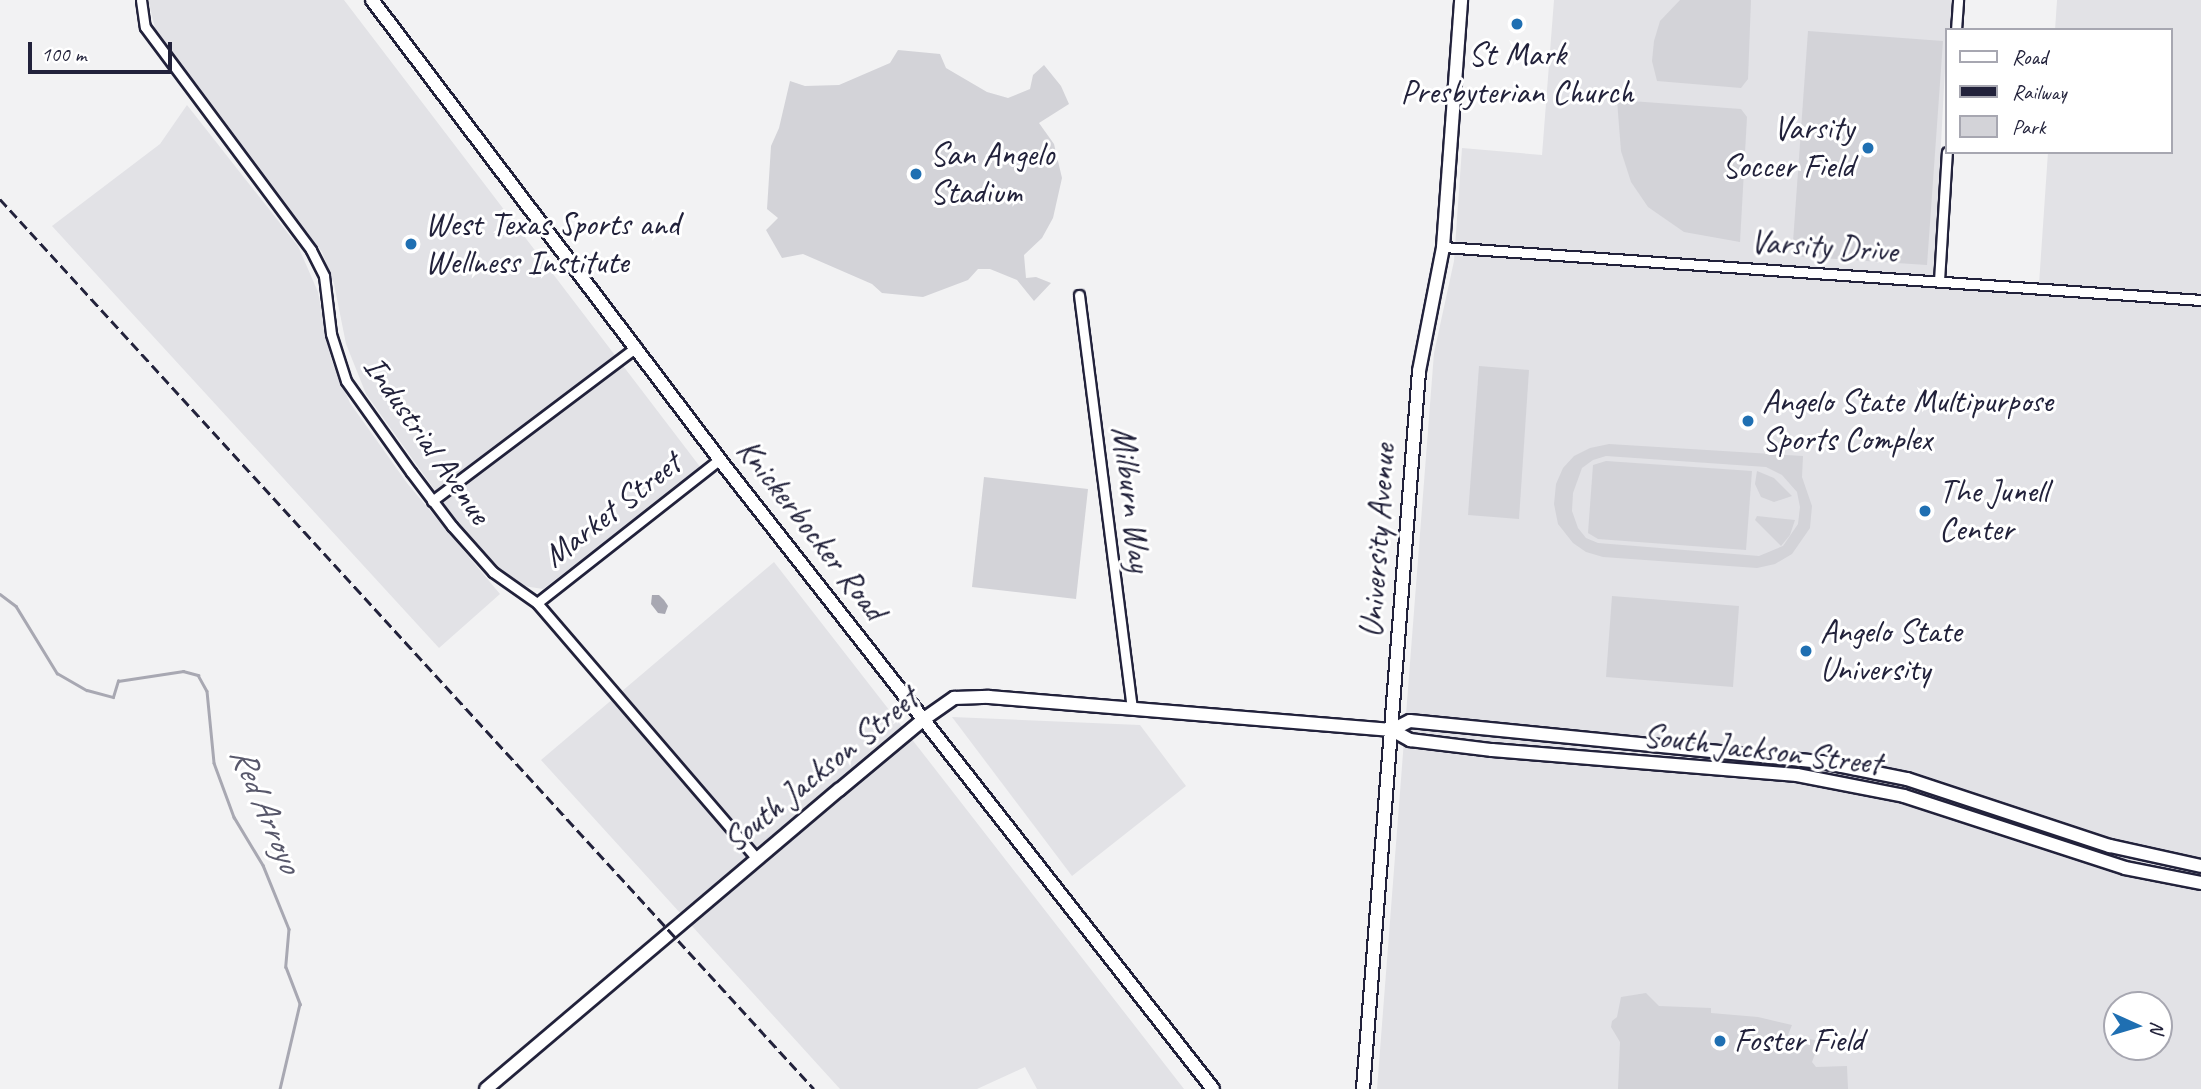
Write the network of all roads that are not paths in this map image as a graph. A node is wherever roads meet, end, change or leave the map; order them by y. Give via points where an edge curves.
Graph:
1 (141, 0) edge
2 (372, 0) edge
3 (1461, 0) edge
4 (1958, 0) edge
5 (1956, 28) edge
6 (1947, 154) edge
7 (1443, 247) junction
8 (1939, 281) junction
9 (1079, 295) dead end
10 (2201, 300) edge
11 (636, 347) junction
12 (720, 459) junction
13 (432, 501) junction
14 (537, 603) junction
15 (1132, 709) junction
16 (924, 719) junction
17 (1392, 730) junction
18 (757, 858) junction
19 (2201, 866) edge
20 (2201, 883) edge
21 (486, 1089) edge
22 (1213, 1089) edge
23 (1363, 1089) edge

1 - 13 street, Industrial Avenue via 145,27 311,250 324,276 331,334 346,381
2 - 11 street, Knickerbocker Road
3 - 7 street, University Avenue
4 - 5 street
6 - 8 street
7 - 8 street, Varsity Drive
7 - 17 street, University Avenue via 1419,371
8 - 10 street, Varsity Drive
9 - 15 street, Milburn Way
11 - 12 street, Knickerbocker Road
11 - 13 street
12 - 14 street, Market Street
12 - 16 street, Knickerbocker Road
13 - 14 street, Industrial Avenue via 493,572
14 - 18 street, Industrial Avenue
15 - 16 street, South Jackson Street via 954,698
15 - 17 street, South Jackson Street
16 - 18 street, South Jackson Street
16 - 22 street, Knickerbocker Road
17 - 19 street, South Jackson Street via 1410,721 1822,762 1907,779 2110,846
17 - 20 street, South Jackson Street via 1410,740 1432,743 1797,775 1852,784 1917,800 2125,868
17 - 23 street, University Avenue
18 - 21 street, South Jackson Street

